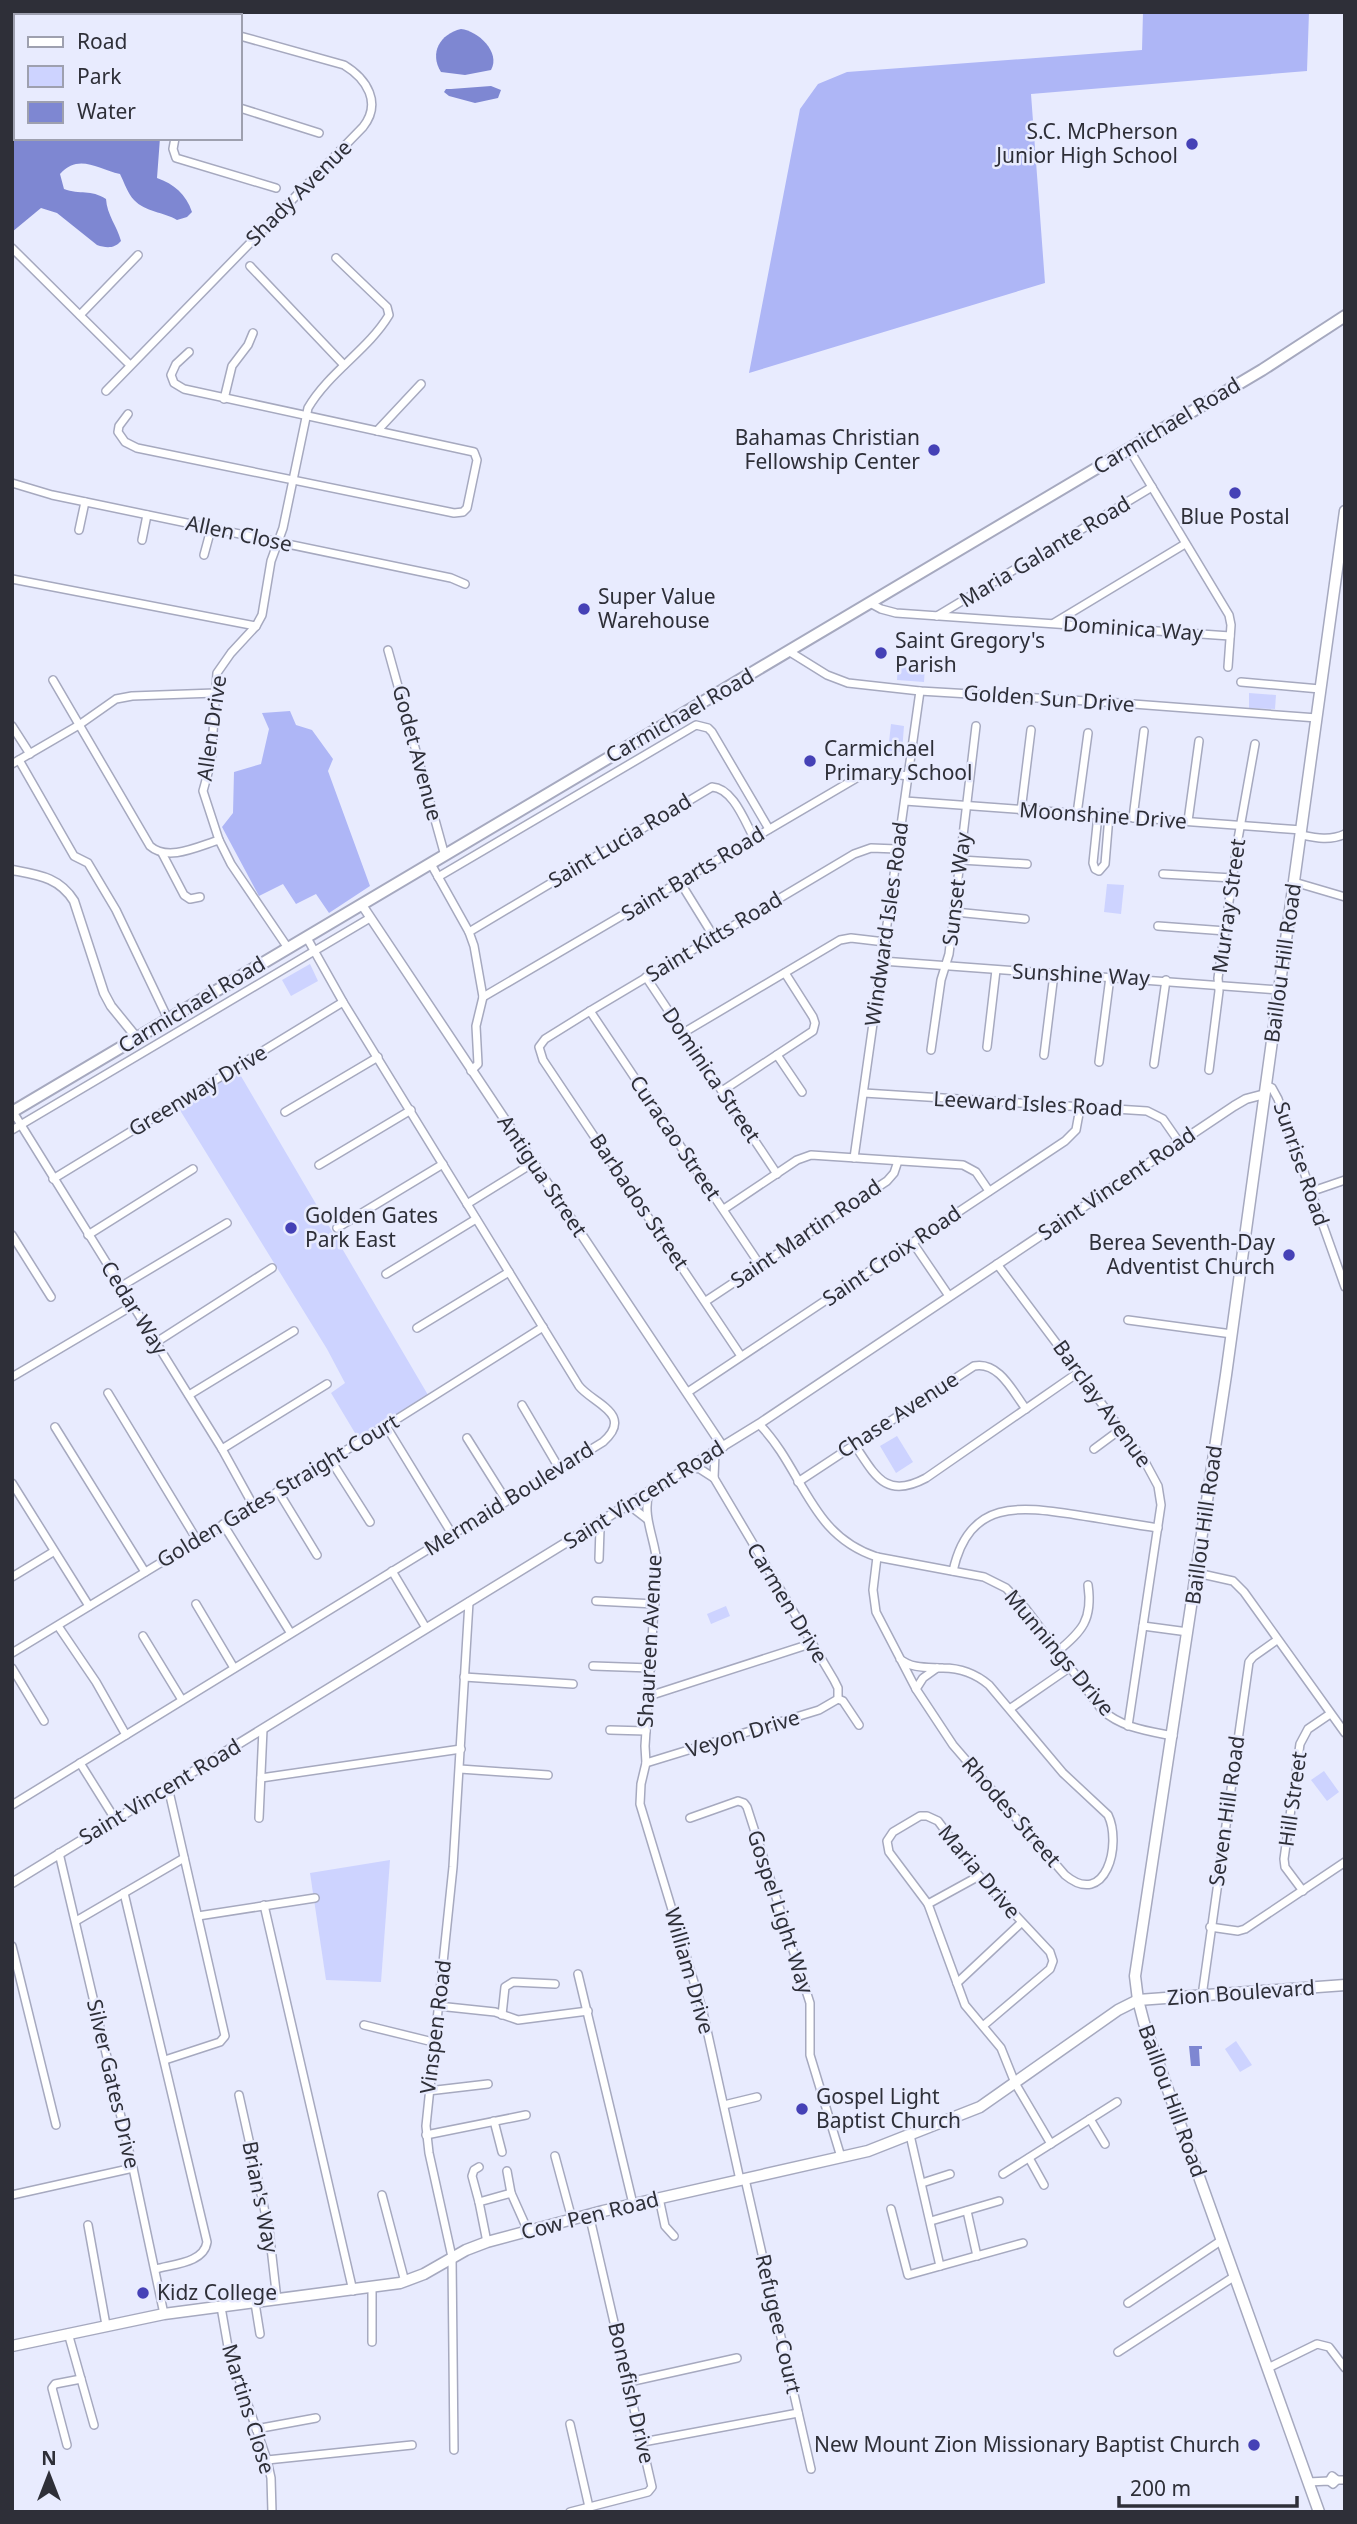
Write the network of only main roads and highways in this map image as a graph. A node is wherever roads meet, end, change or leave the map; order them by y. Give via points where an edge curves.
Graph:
1 (1345, 316) edge
2 (1345, 511) edge
3 (13, 1112) edge
4 (1345, 1985) edge
5 (1138, 2000) junction
6 (12, 2346) edge
7 (1319, 2512) edge

1 - 3 main road, Carmichael Road via 1262,370
2 - 5 main road, Baillou Hill Road via 1232,1334 1136,1965
4 - 5 main road, Zion Boulevard
5 - 6 main road, Cow Pen Road via 980,2107 841,2157 487,2242 405,2282 164,2314
5 - 7 main road, Baillou Hill Road

